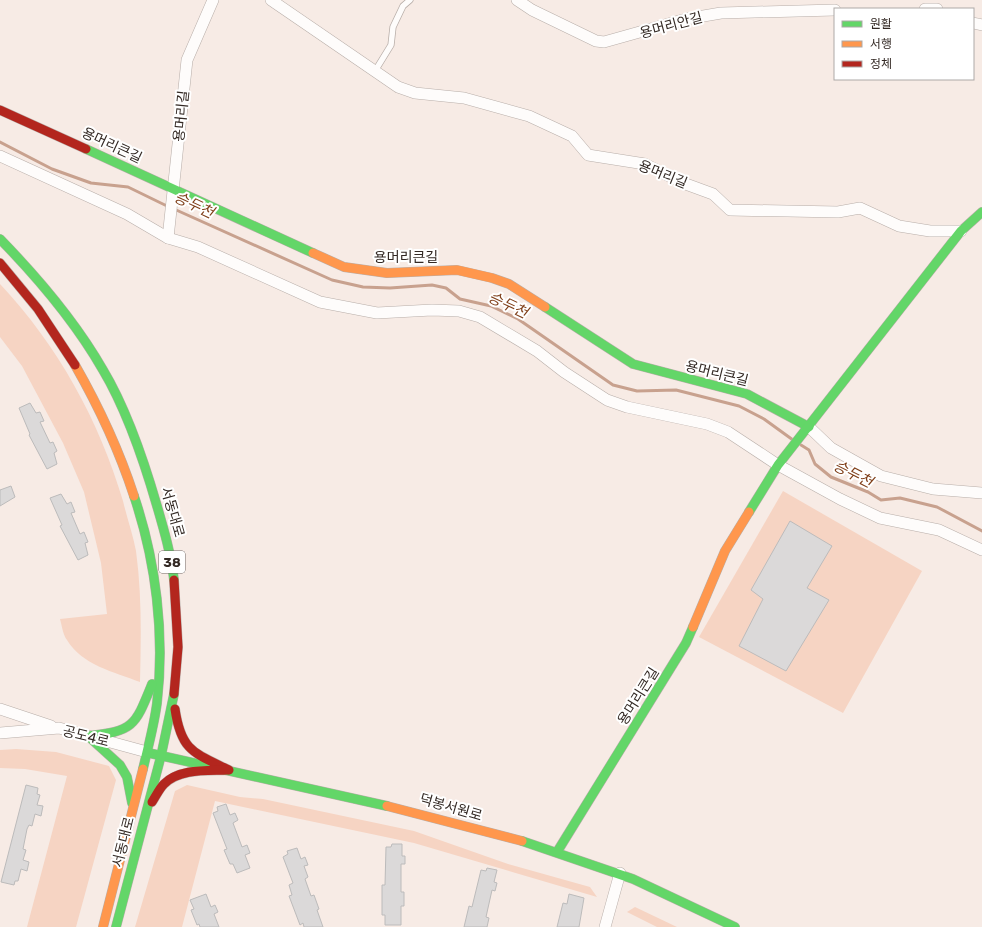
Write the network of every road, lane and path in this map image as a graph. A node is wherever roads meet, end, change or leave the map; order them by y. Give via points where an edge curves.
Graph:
1 (213, 0) edge
2 (271, 0) edge
3 (410, 0) edge
4 (517, 0) edge
5 (834, 10) edge
6 (375, 71) junction
7 (0, 110) edge
8 (0, 156) edge
9 (173, 195) junction
10 (982, 212) edge
11 (961, 231) junction
12 (169, 233) junction
13 (0, 239) edge
14 (0, 263) edge
15 (805, 431) junction
16 (780, 462) junction
17 (982, 493) edge
18 (982, 550) edge
19 (158, 667) junction
20 (174, 695) junction
21 (0, 709) edge
22 (59, 728) junction
23 (0, 732) edge
24 (88, 736) junction
25 (147, 752) junction
26 (161, 756) junction
27 (229, 770) junction
28 (134, 808) junction
29 (145, 812) junction
30 (557, 852) junction
31 (620, 873) junction
32 (102, 927) edge
33 (116, 927) edge
34 (605, 927) edge
35 (735, 927) edge

1 - 9 street, 용머리길 via 187,60
2 - 6 street, 용머리길
3 - 6 lane via 403,6 393,27 391,45
4 - 5 street, 용머리안길 via 596,41 604,42 686,19 721,13
6 - 11 street, 용머리길 via 398,87 415,93 464,98 529,116 572,136 588,155 645,164 683,183 713,194 730,210 838,212 860,208 899,226 930,231
7 - 9 main road, 용머리큰길
8 - 12 street
9 - 12 street, 용머리길
9 - 15 main road, 용머리큰길 via 344,267 387,273 457,270 509,284 633,364 747,394
10 - 11 main road, 용머리큰길
11 - 15 main road, 용머리큰길
12 - 16 street via 320,302 377,313 432,310 459,311 480,316 537,351 607,400 627,407 707,424 728,432
13 - 20 main road, 서동대로 / 38 via 33,273 71,320 104,371 132,431 150,482 172,560 178,647
14 - 19 main road, 서동대로 / 38 via 26,292 74,363 93,395 124,463 152,558 157,593
15 - 16 main road, 용머리큰길
15 - 17 street via 881,476 933,489
16 - 18 street via 840,499 880,518 939,530
16 - 30 main road, 용머리큰길 via 725,551 686,643
19 - 24 main road via 133,726 122,732
19 - 25 main road, 서동대로 / 38 via 158,695
20 - 26 main road, 서동대로 / 38
20 - 27 main road via 177,729 182,741 191,751
21 - 22 street
22 - 23 street, 공도4로
22 - 24 street, 공도4로
24 - 25 street, 공도4로
24 - 28 main road via 120,765 127,777
25 - 26 main road, 덕봉서원로
25 - 28 main road, 서동대로 / 38
26 - 27 main road, 덕봉서원로
26 - 29 main road, 서동대로 / 38
27 - 29 main road via 187,773 174,778 164,784
27 - 30 main road, 덕봉서원로 via 419,812
28 - 32 main road, 서동대로 / 38
29 - 33 main road, 서동대로 / 38
30 - 31 main road, 덕봉서원로
31 - 34 street
31 - 35 main road, 덕봉서원로

